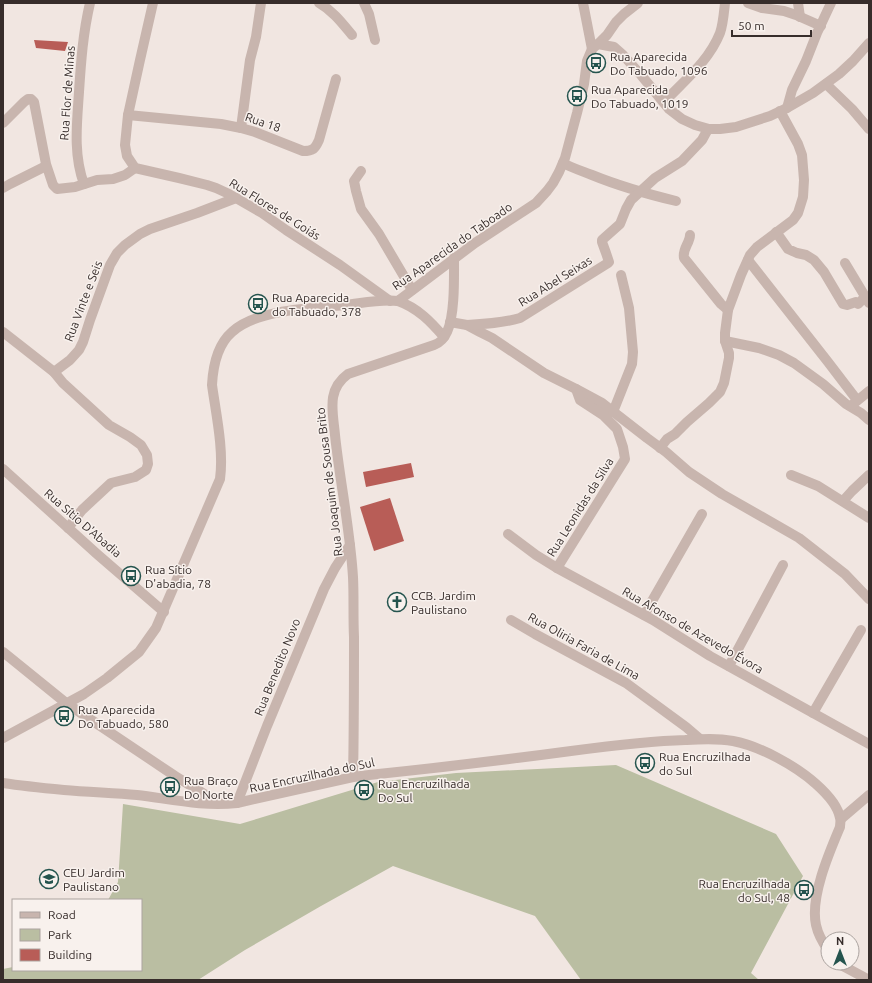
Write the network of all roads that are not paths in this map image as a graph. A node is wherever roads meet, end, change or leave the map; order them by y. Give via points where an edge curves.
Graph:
1 (90, 3) edge
2 (153, 3) edge
3 (262, 3) edge
4 (319, 3) edge
5 (364, 3) edge
6 (583, 3) edge
7 (638, 3) edge
8 (725, 3) edge
9 (748, 3) edge
10 (798, 3) edge
11 (831, 3) edge
12 (800, 17) junction
13 (821, 26) junction
14 (352, 35) dead end
15 (375, 40) dead end
16 (869, 42) edge
17 (595, 46) junction
18 (336, 79) dead end
19 (826, 84) junction
20 (664, 102) junction
21 (784, 110) junction
22 (128, 115) junction
23 (3, 123) edge
24 (241, 128) junction
25 (708, 129) junction
26 (869, 129) edge
27 (563, 163) junction
28 (46, 166) junction
29 (136, 168) junction
30 (361, 171) dead end
31 (84, 184) junction
32 (3, 188) edge
33 (640, 192) junction
34 (236, 198) junction
35 (676, 201) dead end
36 (776, 232) junction
37 (690, 235) dead end
38 (454, 258) junction
39 (748, 260) junction
40 (845, 263) dead end
41 (621, 275) dead end
42 (412, 290) junction
43 (867, 300) edge
44 (394, 301) junction
45 (728, 310) junction
46 (450, 322) junction
47 (467, 325) junction
48 (3, 332) edge
49 (444, 337) junction
50 (725, 341) junction
51 (54, 372) junction
52 (576, 389) junction
53 (869, 391) edge
54 (854, 403) junction
55 (614, 412) junction
56 (869, 420) edge
57 (660, 448) junction
58 (3, 469) edge
59 (791, 475) dead end
60 (869, 475) edge
61 (843, 501) junction
62 (702, 514) dead end
63 (869, 518) edge
64 (68, 528) junction
65 (508, 534) dead end
66 (350, 545) junction
67 (783, 565) dead end
68 (557, 568) junction
69 (869, 599) edge
70 (164, 612) junction
71 (644, 615) junction
72 (511, 620) dead end
73 (861, 630) dead end
74 (3, 652) edge
75 (729, 666) junction
76 (66, 703) junction
77 (813, 714) junction
78 (3, 738) edge
79 (700, 739) junction
80 (869, 744) edge
81 (353, 777) junction
82 (3, 784) edge
83 (869, 795) edge
84 (237, 803) junction
85 (220, 804) junction
86 (841, 819) junction
87 (820, 938) edge
88 (852, 971) edge
89 (869, 980) edge

1 - 31 street, Rua Flor de Minas via 83,42 76,124 76,150
2 - 22 street
3 - 24 street via 250,60
4 - 14 street via 334,14
5 - 15 street
6 - 17 street
7 - 17 street via 624,14
8 - 20 street via 720,34 708,55
9 - 12 street
10 - 12 street
11 - 13 street
12 - 13 street
13 - 21 street
16 - 19 street via 853,61
17 - 20 street via 614,47
17 - 27 street, Rua Aparecida do Taboado via 587,61 578,113
18 - 24 street, Rua 18 via 319,140 313,150 303,151
19 - 21 street
19 - 26 street
20 - 25 street via 682,119
21 - 25 street via 736,127
21 - 36 street via 802,155 803,196 793,220
22 - 24 street, Rua 18
22 - 29 street via 125,145 127,156
23 - 28 street via 28,99 34,102
25 - 33 street via 702,140 682,161 662,173
27 - 33 street
27 - 38 street, Rua Aparecida do Taboado via 553,183 536,203
28 - 31 street via 52,185 57,188
28 - 32 street
29 - 31 street via 120,177
29 - 34 street, Rua Flores de Goiás via 216,188
30 - 42 street via 354,181 361,209
33 - 35 street
33 - 47 street, Rua Abel Seixas via 631,200 620,224 602,240 608,263 520,318
34 - 44 street, Rua Flores de Goiás
34 - 51 street, Rua Vinte e Seis via 150,229 125,245 110,265 79,350
36 - 39 street via 757,247
36 - 43 street via 788,249 814,260 843,304 858,304
37 - 45 street via 683,252 684,258
38 - 42 street, Rua Aparecida do Taboado
38 - 46 street
39 - 45 street
39 - 54 street via 828,362
40 - 43 street
41 - 55 street via 629,308 633,352 632,364
42 - 44 street, Rua Aparecida do Taboado
44 - 49 street, Rua Flores de Goiás via 420,312
44 - 70 street, Rua Aparecida do Taboado via 277,313 250,321 225,339 215,359 212,375 221,451 220,479
45 - 50 street
46 - 47 street
46 - 49 street
47 - 52 street via 492,338 544,373
48 - 51 street
49 - 66 street, Rua Joaquim de Sousa Brito via 437,344 348,374 334,390 332,405 336,446
50 - 54 street via 779,355 823,384 846,404
50 - 57 street via 729,349 729,358 720,392
51 - 64 street via 109,425 141,445 147,455 148,464 146,470 140,474 111,483 82,510
52 - 55 street
52 - 68 street, Rua Leonidas da Silva via 580,400 617,428 625,459
53 - 54 street
54 - 56 street
55 - 57 street
57 - 69 street via 722,494 799,538 845,574
58 - 64 street, Rua Sítio D'Abadia
59 - 61 street via 818,486
60 - 61 street
61 - 63 street
62 - 71 street
64 - 70 street, Rua Sítio D'Abadia
65 - 68 street, Rua Afonso de Azevedo Évora
66 - 81 street, Rua Joaquim de Sousa Brito via 353,576
66 - 84 street, Rua Benedito Novo via 318,602
67 - 75 street
68 - 71 street, Rua Afonso de Azevedo Évora
70 - 76 street, Rua Aparecida do Taboado via 139,652 107,678
71 - 75 street, Rua Afonso de Azevedo Évora
72 - 79 street, Rua Oliria Faria de Lima via 626,683
73 - 77 street
74 - 76 street
75 - 77 street, Rua Afonso de Azevedo Évora
76 - 78 street, Rua Aparecida do Taboado
76 - 85 street
77 - 80 street, Rua Afonso de Azevedo Évora
79 - 81 street, Rua Encruzilhada do Sul via 620,745
79 - 86 street, Rua Encruzilhada do Sul via 734,741 780,760 825,792
81 - 84 street, Rua Encruzilhada do Sul
82 - 85 street, Rua Encruzilhada do Sul
83 - 86 street
84 - 85 street, Rua Encruzilhada do Sul
86 - 87 street via 821,877 816,900 816,925
88 - 89 street

